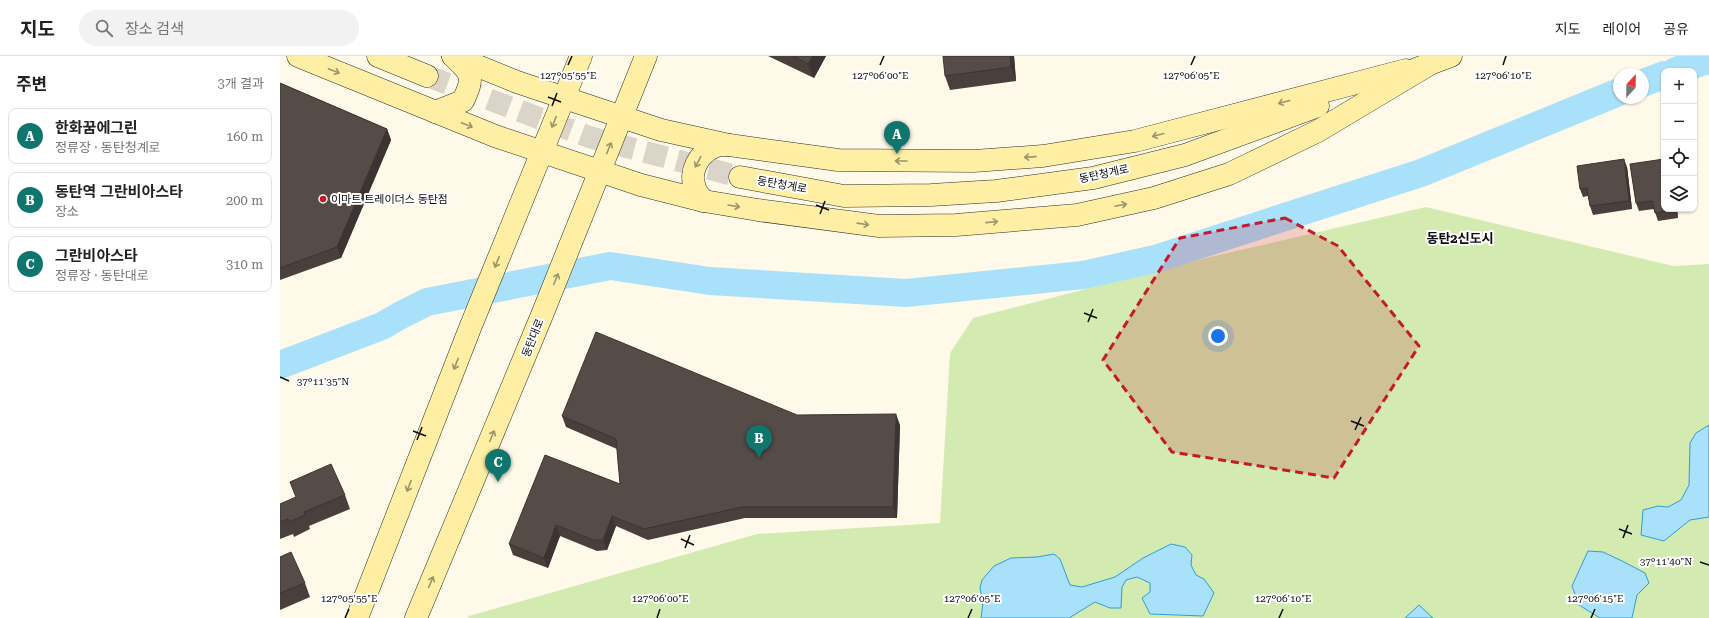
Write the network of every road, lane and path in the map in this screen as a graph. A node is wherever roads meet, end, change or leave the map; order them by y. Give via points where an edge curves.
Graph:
1 (298, 56) edge
2 (378, 56) edge
3 (453, 56) edge
4 (581, 56) edge
5 (646, 56) edge
6 (1451, 56) edge
7 (1430, 64) junction
8 (427, 76) tunnel mouth
9 (564, 99) junction
10 (435, 112) junction
11 (621, 117) junction
12 (729, 145) junction
13 (542, 153) junction
14 (600, 171) junction
15 (740, 177) tunnel mouth
16 (704, 201) junction
17 (357, 618) edge
18 (416, 618) edge

1 -> 10 street
2 - 8 street
3 - 9 street
3 - 10 street via 468,70 470,85 463,101
4 - 9 street
5 - 11 street, 동탄대로
6 - 7 street, 동탄청계로
7 -> 12 street via 1135,141 1043,156 974,161 838,160
7 - 15 street, 동탄청계로 via 1185,155 1093,178 996,191 844,196
16 -> 7 street via 879,226 956,225 1077,215 1154,198 1229,174 1318,131
9 - 11 street
9 -> 13 street
10 -> 13 street
11 - 12 street via 661,130
14 -> 11 street, 동탄대로
12 -> 16 street via 715,146 705,151 697,161 693,174 695,189
13 - 14 street
13 -> 17 street via 470,328
14 - 16 street via 641,185
18 -> 14 street, 동탄대로

